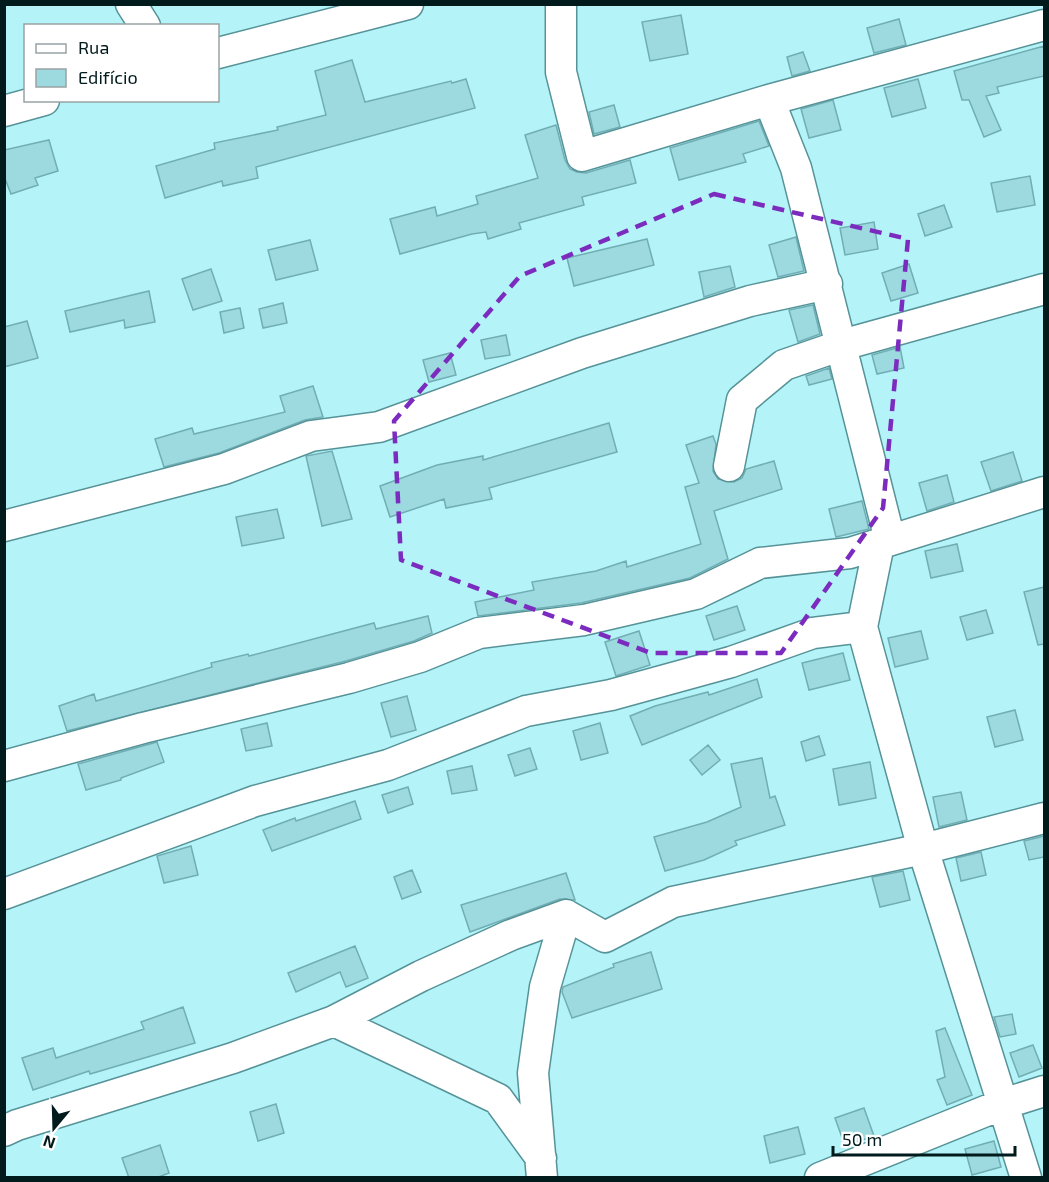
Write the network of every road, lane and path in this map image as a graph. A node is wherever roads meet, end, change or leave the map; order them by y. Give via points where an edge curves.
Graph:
1 (131, 4) edge
2 (408, 4) edge
3 (561, 4) edge
4 (144, 24) edge
5 (1044, 25) edge
6 (219, 53) edge
7 (769, 100) junction
8 (37, 102) edge
9 (4, 111) edge
10 (827, 284) junction
11 (1044, 289) edge
12 (842, 345) junction
13 (729, 466) dead end
14 (1044, 492) edge
15 (4, 526) edge
16 (885, 542) junction
17 (862, 627) junction
18 (4, 766) edge
19 (1044, 818) edge
20 (923, 849) junction
21 (4, 894) edge
22 (566, 915) junction
23 (334, 1021) junction
24 (1044, 1091) edge
25 (1003, 1104) junction
26 (4, 1131) edge
27 (542, 1168) edge
28 (820, 1178) edge
29 (1026, 1178) edge

1 - 4 street
2 - 6 street
3 - 7 street via 561,72 582,156
5 - 7 street
7 - 10 street via 796,168
8 - 9 street
10 - 12 street
10 - 15 street via 750,301 582,353 379,427 311,436 224,469
11 - 12 street
12 - 13 street via 784,365 742,400
12 - 16 street
14 - 16 street
16 - 17 street
16 - 18 street via 850,553 760,563 696,594 584,620 479,633 420,657 349,678
17 - 20 street
17 - 21 street via 813,633 731,662 611,695 526,711 388,765 255,801
19 - 20 street
20 - 22 street via 673,902 605,937
20 - 25 street
22 - 23 street via 422,976
22 - 27 street via 545,987 533,1073
23 - 26 street via 233,1058
23 - 27 street via 498,1099
24 - 25 street
25 - 28 street
25 - 29 street

